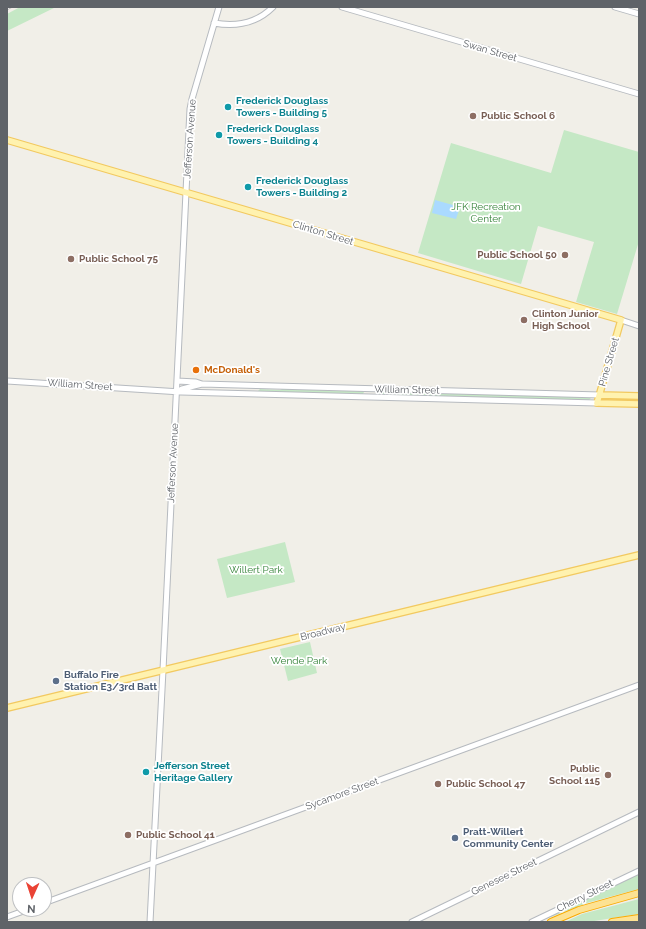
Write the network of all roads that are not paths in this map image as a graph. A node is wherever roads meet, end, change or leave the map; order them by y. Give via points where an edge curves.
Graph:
1 (219, 7) edge
2 (273, 7) edge
3 (342, 7) edge
4 (615, 7) edge
5 (639, 14) edge
6 (214, 23) junction
7 (639, 94) edge
8 (7, 140) edge
9 (186, 193) junction
10 (621, 320) junction
11 (639, 326) edge
12 (7, 380) edge
13 (177, 381) junction
14 (202, 384) junction
15 (177, 392) junction
16 (600, 395) junction
17 (639, 396) edge
18 (597, 403) junction
19 (639, 404) edge
20 (639, 555) edge
21 (164, 670) junction
22 (639, 685) edge
23 (7, 708) edge
24 (639, 812) edge
25 (153, 863) junction
26 (639, 870) edge
27 (639, 893) edge
28 (52, 900) edge
29 (637, 918) edge
30 (150, 922) edge
31 (412, 922) edge
32 (532, 922) edge
33 (551, 922) edge
34 (612, 922) edge

1 - 6 street, Jefferson Avenue
2 - 6 street via 249,22 234,25
3 - 7 street, Swan Street
4 - 5 street
6 - 9 street, Jefferson Avenue via 191,101
8 - 9 main road, Clinton Street
9 - 10 main road, Clinton Street
9 - 13 street, Jefferson Avenue
10 - 11 street, Clinton Street
10 - 16 main road, Pine Street
12 - 15 street, William Street
13 - 14 street
13 - 15 street, Jefferson Avenue
14 - 15 street, William Street
14 - 16 street, William Street
15 - 18 street, William Street
15 - 21 street, Jefferson Avenue
16 - 17 main road, William Street
16 - 18 main road, Pine Street
18 - 19 main road, William Street
20 - 21 main road, Broadway
21 - 23 main road, Broadway
21 - 25 street, Jefferson Avenue
22 - 25 street, Sycamore Street
24 - 31 street, Genesee Street
25 - 28 street, Sycamore Street
25 - 30 street, Jefferson Avenue
26 - 32 street, Cherry Street
27 - 33 highway via 579,910
29 - 34 highway

